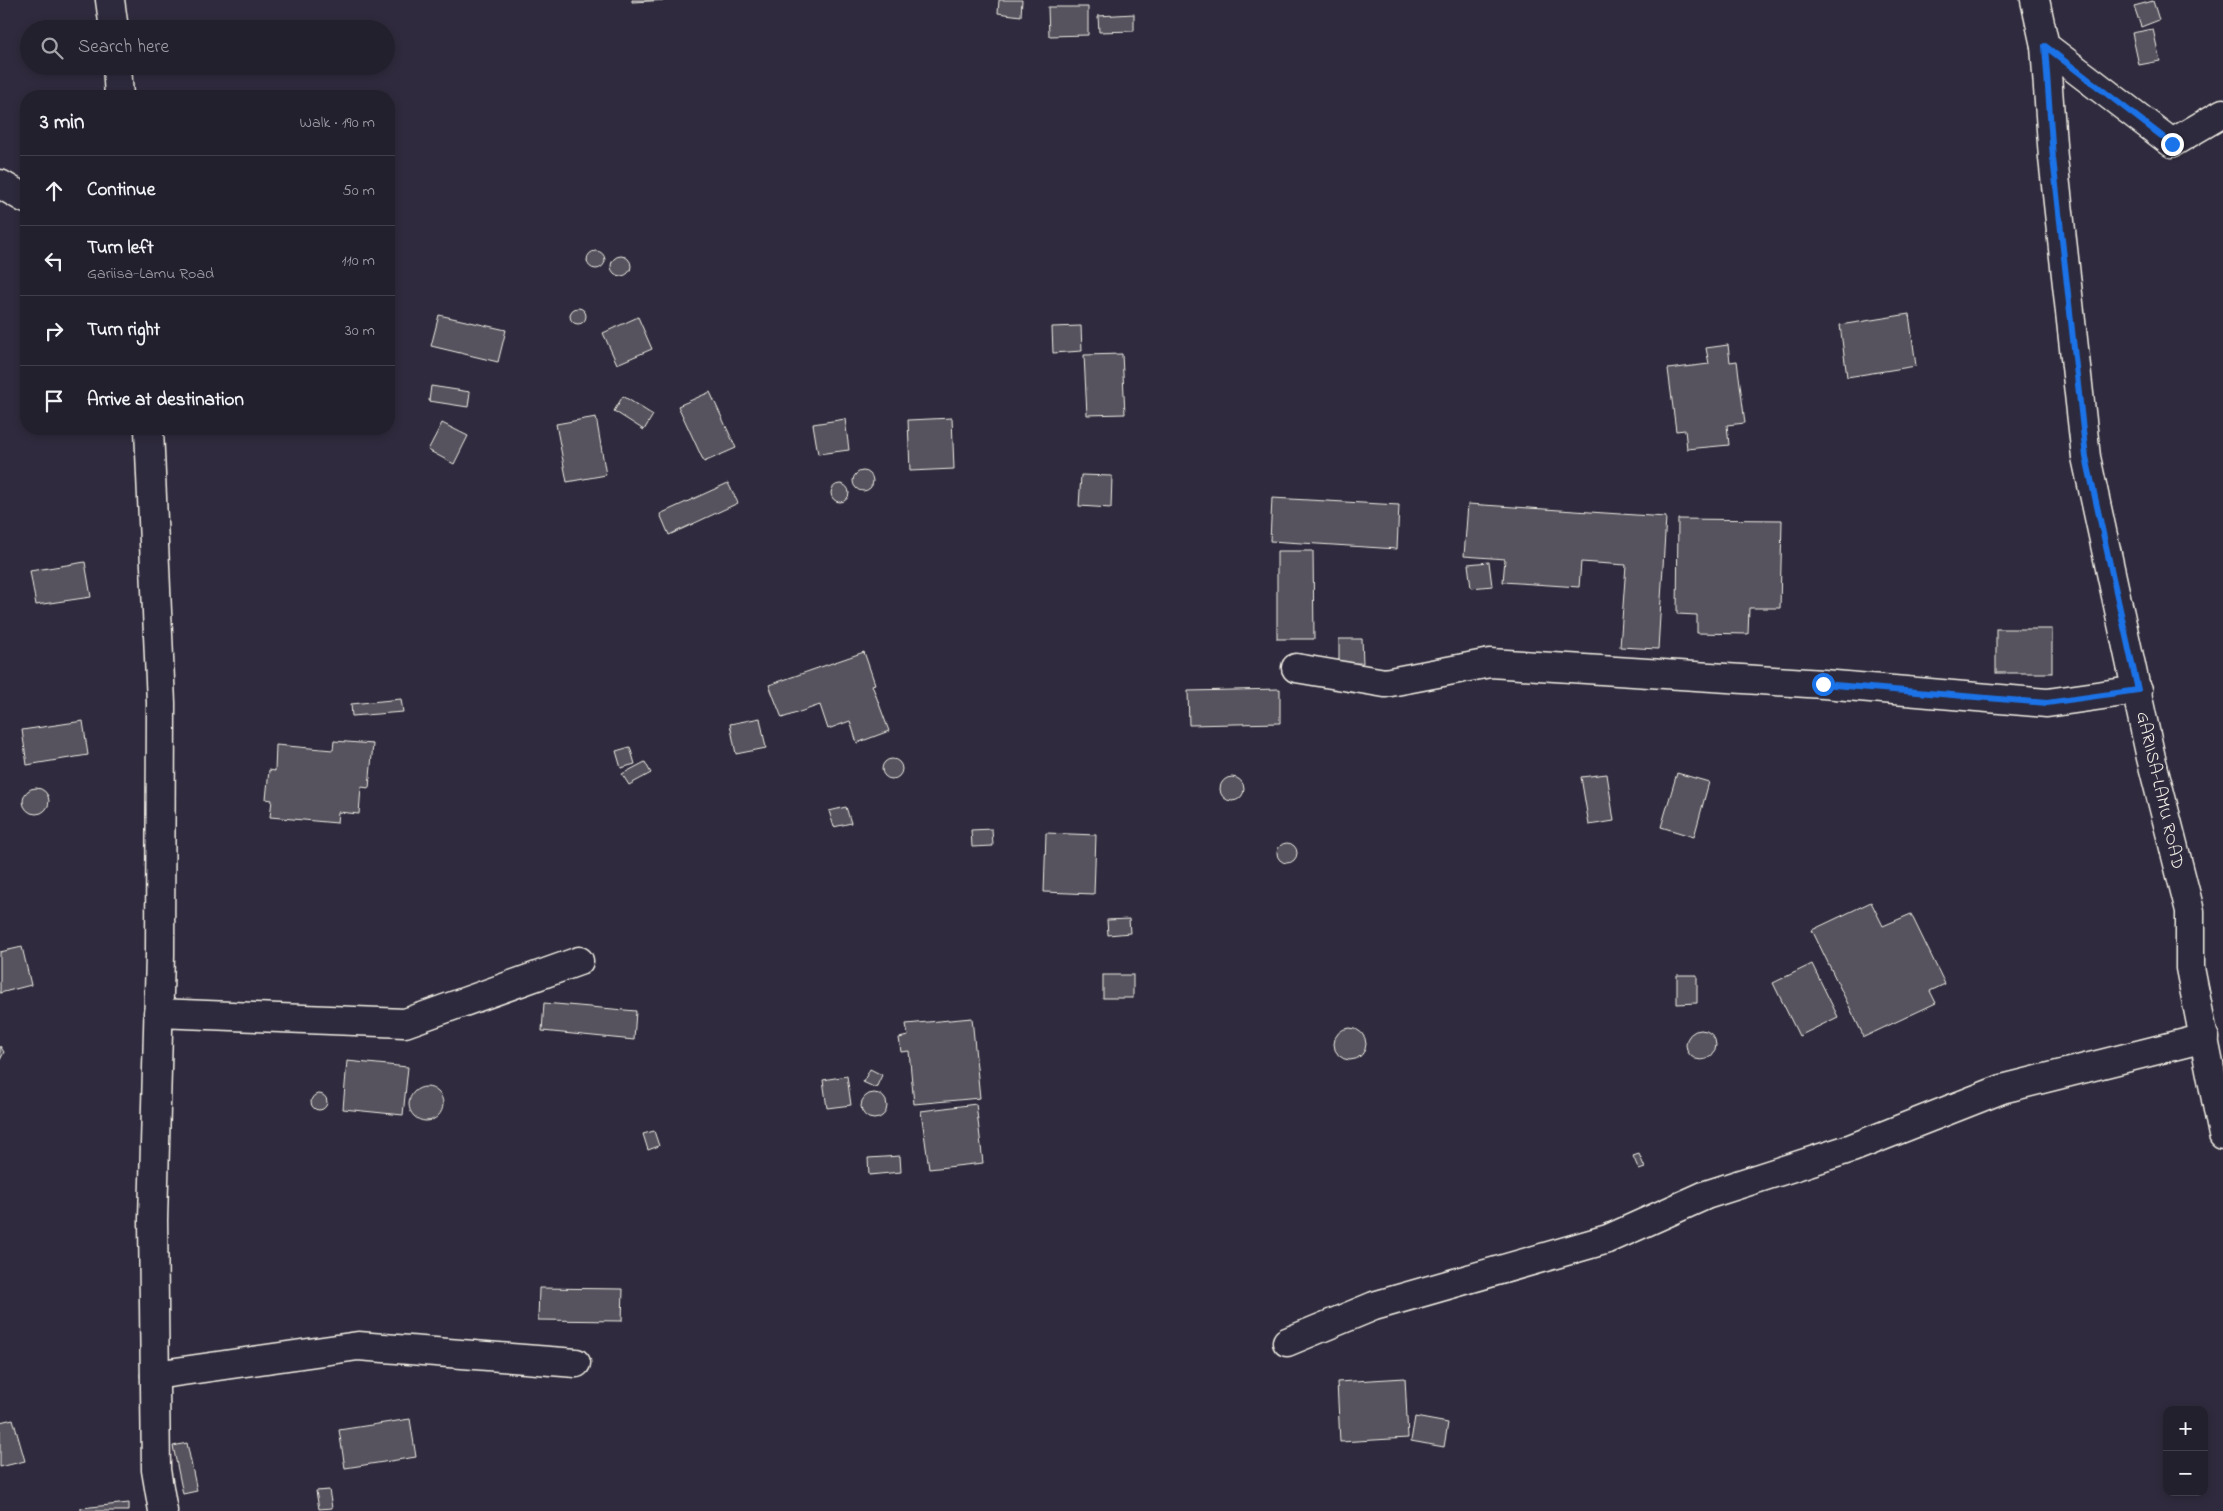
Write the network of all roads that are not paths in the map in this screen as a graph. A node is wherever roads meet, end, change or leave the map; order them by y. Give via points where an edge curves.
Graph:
1 (110, 0) edge
2 (2035, 0) edge
3 (113, 20) edge
4 (2045, 46) junction
5 (118, 75) edge
6 (119, 90) edge
7 (2223, 113) edge
8 (0, 184) edge
9 (20, 196) edge
10 (149, 435) edge
11 (1296, 668) dead end
12 (2138, 690) junction
13 (579, 961) dead end
14 (158, 1013) junction
15 (2205, 1038) junction
16 (2223, 1135) edge
17 (1287, 1342) dead end
18 (576, 1363) dead end
19 (155, 1375) junction
20 (163, 1511) edge

1 - 3 street
2 - 4 street, GARIISA-LAMU ROAD
4 - 7 street via 2172,144
4 - 12 street, GARIISA-LAMU ROAD via 2053,158 2086,457
5 - 6 street
8 - 9 street
10 - 14 street via 161,703
11 - 12 street via 1385,683 1490,663 1823,684 2047,703
12 - 15 street, GARIISA-LAMU ROAD via 2151,758 2190,911 2190,968
13 - 14 street via 405,1023
14 - 19 street
15 - 16 street, GARIISA-LAMU ROAD
15 - 17 street via 2002,1089 1852,1148 1706,1195 1608,1239 1374,1306
18 - 19 street via 358,1346
19 - 20 street via 156,1470

